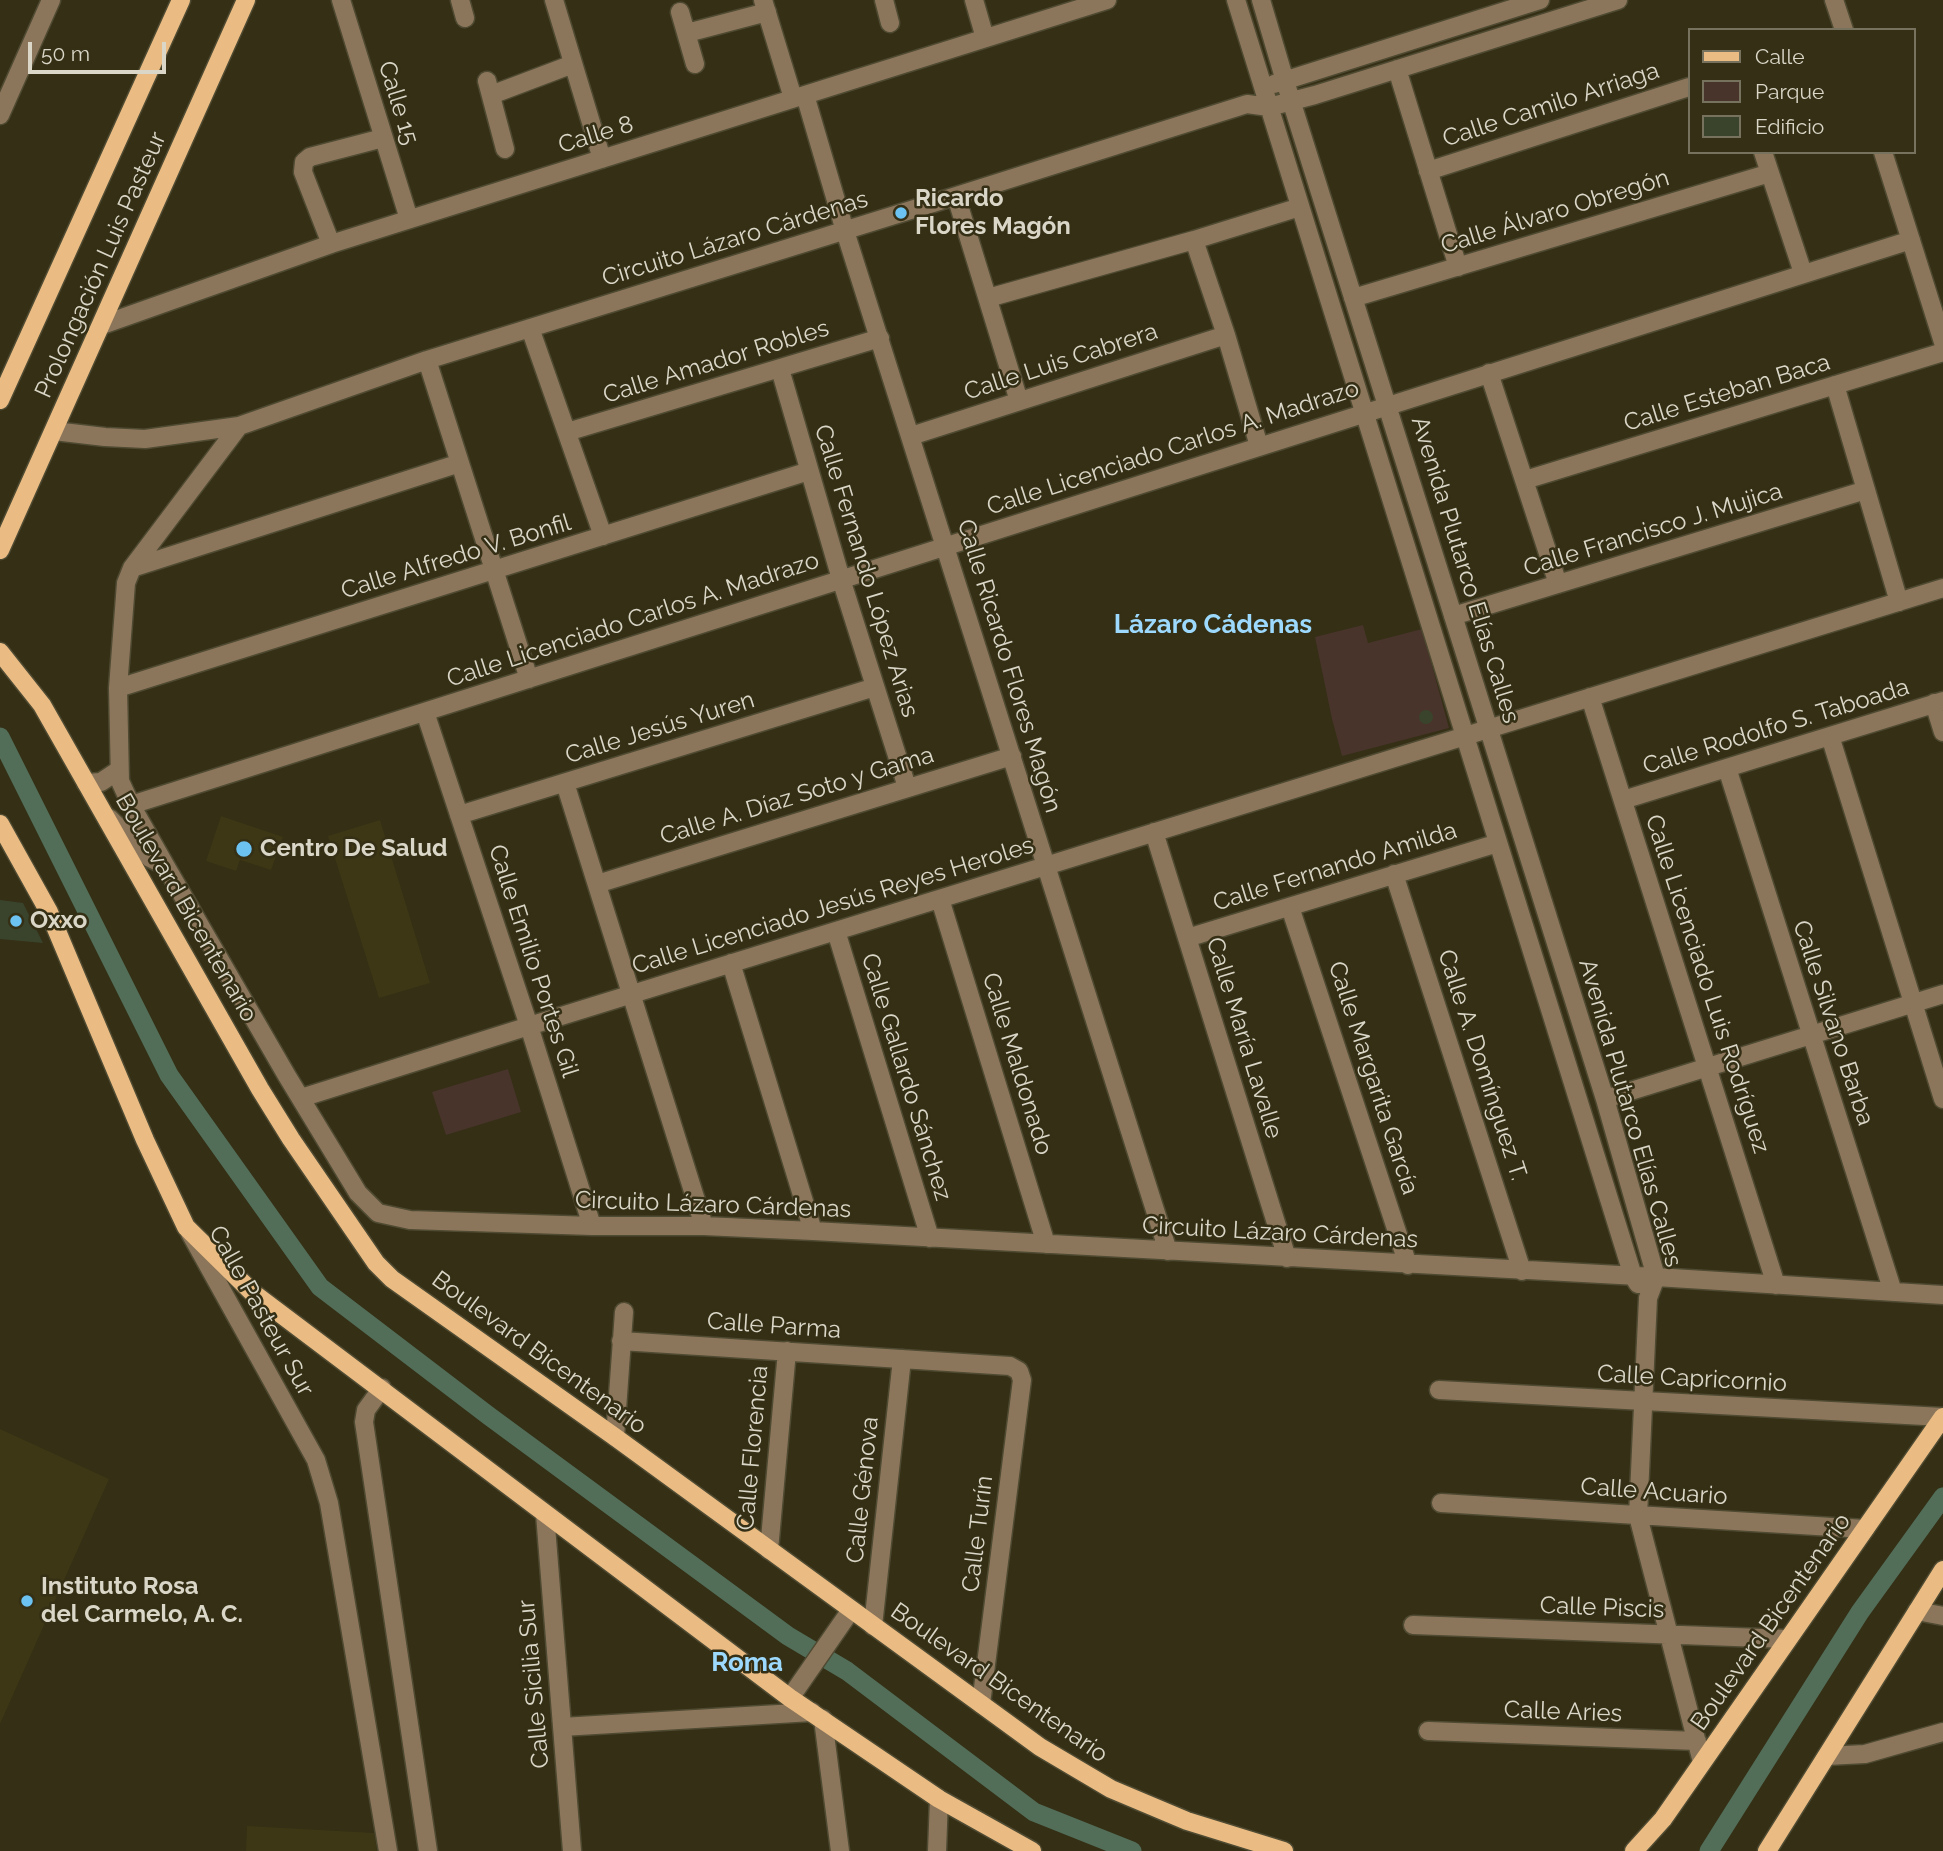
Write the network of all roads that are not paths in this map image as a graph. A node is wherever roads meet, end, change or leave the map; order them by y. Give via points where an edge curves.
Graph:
1 (51, 0) edge
2 (181, 0) edge
3 (246, 0) edge
4 (341, 0) edge
5 (460, 0) edge
6 (554, 0) edge
7 (884, 0) edge
8 (974, 0) edge
9 (1107, 0) edge
10 (1236, 0) edge
11 (1261, 0) edge
12 (1540, 0) edge
13 (1618, 0) edge
14 (1834, 0) edge
15 (765, 6) edge
16 (680, 12) dead end
17 (465, 18) dead end
18 (890, 23) dead end
19 (1843, 28) edge
20 (687, 33) junction
21 (985, 38) junction
22 (573, 64) junction
23 (695, 64) dead end
24 (1397, 69) junction
25 (1285, 81) junction
26 (1688, 87) edge
27 (1262, 88) junction
28 (799, 97) junction
29 (1291, 101) junction
30 (1247, 104) junction
31 (1269, 107) junction
32 (0, 115) edge
33 (383, 138) junction
34 (505, 149) dead end
35 (1764, 154) edge
36 (1884, 154) edge
37 (602, 159) junction
38 (1428, 171) junction
39 (1770, 173) junction
40 (956, 196) junction
41 (1300, 207) junction
42 (408, 219) junction
43 (845, 231) junction
44 (1194, 240) junction
45 (1911, 240) junction
46 (331, 244) junction
47 (1458, 267) junction
48 (1803, 273) junction
49 (988, 298) junction
50 (1353, 298) junction
51 (1939, 317) edge
52 (102, 325) junction
53 (530, 328) junction
54 (1226, 335) junction
55 (880, 338) junction
56 (1943, 342) edge
57 (1943, 352) edge
58 (428, 360) junction
59 (780, 369) junction
60 (1489, 373) junction
61 (1835, 385) junction
62 (0, 400) edge
63 (1019, 401) junction
64 (1387, 405) junction
65 (1364, 413) junction
66 (239, 426) junction
67 (54, 431) junction
68 (567, 432) junction
69 (911, 436) junction
70 (1259, 446) junction
71 (460, 463) junction
72 (809, 471) junction
73 (1525, 481) junction
74 (1866, 490) junction
75 (603, 536) junction
76 (2, 540) edge
77 (946, 546) junction
78 (132, 568) junction
79 (495, 570) junction
80 (841, 579) junction
81 (1558, 584) junction
82 (1943, 588) edge
83 (1899, 602) junction
84 (1453, 616) junction
85 (0, 652) edge
86 (529, 679) junction
87 (875, 687) junction
88 (118, 688) junction
89 (1590, 697) junction
90 (1939, 702) edge
91 (425, 712) junction
92 (1489, 729) junction
93 (1943, 732) edge
94 (1464, 736) junction
95 (1830, 736) junction
96 (1012, 755) junction
97 (1727, 768) junction
98 (119, 770) junction
99 (86, 783) junction
100 (565, 783) junction
101 (907, 787) junction
102 (1623, 800) junction
103 (131, 805) junction
104 (103, 812) junction
105 (459, 816) junction
106 (0, 824) edge
107 (1154, 832) junction
108 (1498, 843) junction
109 (165, 865) junction
110 (1046, 866) junction
111 (1394, 874) junction
112 (597, 884) junction
113 (940, 899) junction
114 (1290, 907) junction
115 (836, 931) junction
116 (1187, 938) junction
117 (731, 963) junction
118 (631, 994) junction
119 (1943, 994) edge
120 (1913, 1003) junction
121 (529, 1026) junction
122 (1811, 1035) junction
123 (1707, 1067) junction
124 (301, 1098) junction
125 (1605, 1099) junction
126 (1943, 1099) edge
127 (592, 1226) junction
128 (704, 1226) junction
129 (186, 1227) junction
130 (813, 1231) junction
131 (930, 1238) junction
132 (1046, 1244) junction
133 (1168, 1251) junction
134 (1287, 1258) junction
135 (1408, 1265) junction
136 (1522, 1271) junction
137 (1633, 1276) junction
138 (1656, 1277) junction
139 (1776, 1286) junction
140 (1893, 1292) junction
141 (1943, 1295) edge
142 (1648, 1298) junction
143 (624, 1312) dead end
144 (621, 1341) junction
145 (787, 1351) junction
146 (902, 1359) junction
147 (1019, 1371) joint
148 (382, 1388) junction
149 (1439, 1390) dead end
150 (1642, 1400) junction
151 (1943, 1417) edge
152 (615, 1437) junction
153 (1441, 1503) dead end
154 (545, 1514) junction
155 (1638, 1516) junction
156 (1865, 1530) junction
157 (769, 1550) junction
158 (1943, 1570) edge
159 (851, 1610) junction
160 (1917, 1611) junction
161 (1943, 1616) edge
162 (1413, 1625) dead end
163 (873, 1626) junction
164 (1669, 1636) junction
165 (1788, 1639) junction
166 (790, 1698) junction
167 (981, 1704) junction
168 (817, 1716) junction
169 (562, 1727) junction
170 (1428, 1731) dead end
171 (1943, 1732) edge
172 (1697, 1741) junction
173 (1827, 1756) junction
174 (1702, 1762) junction
175 (939, 1799) junction
176 (388, 1851) edge
177 (428, 1851) edge
178 (572, 1851) edge
179 (840, 1851) edge
180 (937, 1851) edge
181 (1032, 1851) edge
182 (1284, 1851) edge
183 (1634, 1851) edge
184 (1767, 1851) edge

1 - 32 street
2 - 62 main road, Prolongación Luis Pasteur
3 - 52 main road, Prolongación Luis Pasteur
4 - 33 street, Calle 15
5 - 17 street
6 - 22 street
7 - 18 street
8 - 21 street
9 - 21 street, Calle 8
10 - 27 street, Avenida Plutarco Elías Calles
11 - 25 street, Avenida Plutarco Elías Calles
12 - 25 street, Circuito Lázaro Cárdenas
13 - 24 street, Circuito Lázaro Cárdenas
14 - 19 street
15 - 20 street
15 - 28 street, Calle Ricardo Flores Magón
16 - 20 street
20 - 23 street
21 - 28 street, Calle 8
22 - 34 street via 489,88
22 - 37 street
24 - 29 street, Circuito Lázaro Cárdenas
24 - 38 street
25 - 27 street, Circuito Lázaro Cárdenas
25 - 29 street, Avenida Plutarco Elías Calles
26 - 38 street, Calle Camilo Arriaga
27 - 30 street, Circuito Lázaro Cárdenas
27 - 31 street, Avenida Plutarco Elías Calles
28 - 37 street, Calle 8
28 - 43 street, Calle Ricardo Flores Magón
29 - 31 street, Circuito Lázaro Cárdenas
29 - 50 street, Avenida Plutarco Elías Calles
30 - 31 street, Circuito Lázaro Cárdenas
30 - 40 street, Circuito Lázaro Cárdenas
31 - 41 street, Avenida Plutarco Elías Calles
33 - 42 street, Calle 15
33 - 46 street via 304,162 303,172
35 - 39 street
36 - 45 street
37 - 42 street, Calle 8
38 - 47 street
39 - 47 street, Calle Álvaro Obregón
39 - 48 street
40 - 43 street, Circuito Lázaro Cárdenas
40 - 49 street
41 - 44 street
41 - 65 street, Avenida Plutarco Elías Calles
42 - 46 street, Calle 8
43 - 53 street, Circuito Lázaro Cárdenas
43 - 55 street, Calle Ricardo Flores Magón
44 - 49 street
44 - 54 street
45 - 48 street, Calle Licenciado Carlos A. Madrazo
45 - 51 street
46 - 52 street, Calle 8
47 - 50 street, Calle Álvaro Obregón
48 - 60 street, Calle Licenciado Carlos A. Madrazo
49 - 63 street
50 - 64 street, Avenida Plutarco Elías Calles
51 - 56 street
52 - 67 main road, Prolongación Luis Pasteur
53 - 58 street, Circuito Lázaro Cárdenas
53 - 68 street
54 - 63 street, Calle Luis Cabrera
54 - 70 street
55 - 59 street, Calle Amador Robles
55 - 69 street, Calle Ricardo Flores Magón
57 - 61 street, Calle Esteban Baca
58 - 66 street, Circuito Lázaro Cárdenas
58 - 71 street
59 - 68 street, Calle Amador Robles
59 - 72 street, Calle Fernando López Arias
60 - 64 street, Calle Licenciado Carlos A. Madrazo
60 - 73 street
61 - 73 street, Calle Esteban Baca
61 - 74 street
63 - 69 street, Calle Luis Cabrera
64 - 65 street, Calle Licenciado Carlos A. Madrazo
64 - 84 street, Avenida Plutarco Elías Calles
65 - 70 street, Calle Licenciado Carlos A. Madrazo
65 - 94 street, Avenida Plutarco Elías Calles
66 - 67 street, Circuito Lázaro Cárdenas via 145,439
66 - 78 street, Circuito Lázaro Cárdenas
67 - 76 main road, Prolongación Luis Pasteur
68 - 75 street
69 - 77 street, Calle Ricardo Flores Magón
70 - 77 street, Calle Licenciado Carlos A. Madrazo
71 - 78 street
71 - 79 street
72 - 75 street, Calle Alfredo V. Bonfil
72 - 80 street, Calle Fernando López Arias
73 - 81 street
74 - 81 street, Calle Francisco J. Mujica
74 - 83 street
75 - 79 street, Calle Alfredo V. Bonfil
77 - 80 street, Calle Licenciado Carlos A. Madrazo
77 - 96 street, Calle Ricardo Flores Magón
78 - 88 street, Circuito Lázaro Cárdenas via 126,583
79 - 86 street
79 - 88 street, Calle Alfredo V. Bonfil
80 - 86 street, Calle Licenciado Carlos A. Madrazo
80 - 87 street, Calle Fernando López Arias
81 - 84 street, Calle Francisco J. Mujica
82 - 83 street, Calle Licenciado Jesús Reyes Heroles
83 - 89 street, Calle Licenciado Jesús Reyes Heroles
84 - 92 street, Avenida Plutarco Elías Calles
85 - 99 main road, Boulevard Bicentenario via 42,705
86 - 91 street, Calle Licenciado Carlos A. Madrazo
87 - 100 street, Calle Jesús Yuren
87 - 101 street, Calle Fernando López Arias
88 - 98 street, Circuito Lázaro Cárdenas
89 - 92 street, Calle Licenciado Jesús Reyes Heroles
89 - 102 street, Calle Licenciado Luis Rodríguez
90 - 93 street
90 - 95 street, Calle Rodolfo S. Taboada
91 - 103 street, Calle Licenciado Carlos A. Madrazo
91 - 105 street, Calle Emilio Portes Gil
92 - 94 street, Calle Licenciado Jesús Reyes Heroles
92 - 125 street, Avenida Plutarco Elías Calles
94 - 107 street, Calle Licenciado Jesús Reyes Heroles
94 - 108 street, Avenida Plutarco Elías Calles
95 - 97 street, Calle Rodolfo S. Taboada
95 - 120 street
96 - 101 street, Calle A. Díaz Soto y Gama
96 - 110 street, Calle Ricardo Flores Magón
97 - 102 street, Calle Rodolfo S. Taboada
97 - 122 street, Calle Silvano Barba
98 - 99 street via 101,782
98 - 103 street, Circuito Lázaro Cárdenas
99 - 104 main road, Boulevard Bicentenario
100 - 105 street, Calle Jesús Yuren
100 - 112 street
101 - 112 street, Calle A. Díaz Soto y Gama
102 - 123 street, Calle Licenciado Luis Rodríguez
103 - 109 street, Circuito Lázaro Cárdenas
104 - 109 street via 150,858
104 - 152 main road, Boulevard Bicentenario via 290,1139 376,1263
105 - 121 street, Calle Emilio Portes Gil
106 - 129 main road, Calle Pasteur Sur via 49,912
107 - 110 street, Calle Licenciado Jesús Reyes Heroles
107 - 116 street, Calle María Lavalle
108 - 111 street, Calle Fernando Amilda
108 - 137 street, Avenida Plutarco Elías Calles
109 - 124 street, Circuito Lázaro Cárdenas
110 - 113 street, Calle Licenciado Jesús Reyes Heroles
110 - 133 street, Calle Ricardo Flores Magón
111 - 114 street, Calle Fernando Amilda
111 - 136 street, Calle A. Domínguez T.
112 - 118 street
113 - 115 street, Calle Licenciado Jesús Reyes Heroles
113 - 132 street, Calle Maldonado
114 - 116 street, Calle Fernando Amilda
114 - 135 street, Calle Margarita García
115 - 117 street, Calle Licenciado Jesús Reyes Heroles
115 - 131 street, Calle Gallardo Sánchez
116 - 134 street, Calle María Lavalle
117 - 118 street, Calle Licenciado Jesús Reyes Heroles
117 - 130 street
118 - 121 street, Calle Licenciado Jesús Reyes Heroles
118 - 128 street
119 - 120 street
120 - 122 street
120 - 126 street
121 - 124 street, Calle Licenciado Jesús Reyes Heroles
121 - 127 street, Calle Emilio Portes Gil
122 - 123 street
122 - 140 street, Calle Silvano Barba
123 - 125 street
123 - 139 street, Calle Licenciado Luis Rodríguez
124 - 127 street, Circuito Lázaro Cárdenas via 358,1193 378,1213 411,1220
125 - 138 street, Avenida Plutarco Elías Calles
127 - 128 street, Circuito Lázaro Cárdenas
128 - 130 street, Circuito Lázaro Cárdenas
129 - 148 main road via 253,1293
129 - 176 street, Calle Pasteur Sur via 316,1460 329,1503
130 - 131 street, Circuito Lázaro Cárdenas
131 - 132 street, Circuito Lázaro Cárdenas
132 - 133 street, Circuito Lázaro Cárdenas
133 - 134 street, Circuito Lázaro Cárdenas
134 - 135 street, Circuito Lázaro Cárdenas
135 - 136 street, Circuito Lázaro Cárdenas
136 - 137 street, Circuito Lázaro Cárdenas
137 - 138 street, Circuito Lázaro Cárdenas
137 - 142 street, Avenida Plutarco Elías Calles
138 - 139 street, Circuito Lázaro Cárdenas
138 - 142 street, Avenida Plutarco Elías Calles
139 - 140 street, Circuito Lázaro Cárdenas
140 - 141 street, Circuito Lázaro Cárdenas
142 - 150 street
143 - 144 street
144 - 145 street, Calle Parma
144 - 152 street
145 - 146 street, Calle Parma
145 - 157 street, Calle Florencia
146 - 147 street, Calle Parma via 1010,1366
146 - 163 street, Calle Génova
147 - 167 street, Calle Turín
148 - 154 main road
148 - 177 street via 366,1410 364,1422
149 - 150 street, Calle Capricornio
150 - 151 street, Calle Capricornio
150 - 155 street
151 - 156 main road, Boulevard Bicentenario
152 - 157 main road, Boulevard Bicentenario
153 - 155 street, Calle Acuario
154 - 166 main road
154 - 169 street, Calle Sicilia Sur
155 - 156 street, Calle Acuario
155 - 164 street
156 - 165 main road, Boulevard Bicentenario
157 - 159 main road, Boulevard Bicentenario
158 - 160 main road
159 - 163 main road, Boulevard Bicentenario
159 - 166 street
160 - 161 street
160 - 173 main road
162 - 164 street, Calle Piscis
163 - 167 main road, Boulevard Bicentenario
164 - 165 street, Calle Piscis
164 - 172 street
165 - 174 main road, Boulevard Bicentenario
166 - 168 main road
167 - 182 main road, Boulevard Bicentenario via 1040,1747 1111,1789 1187,1821
168 - 169 street
168 - 175 main road
168 - 179 street
169 - 178 street, Calle Sicilia Sur
170 - 172 street, Calle Aries
171 - 173 street via 1865,1754
172 - 174 street
173 - 184 main road
174 - 183 main road, Boulevard Bicentenario via 1663,1819
175 - 180 street
175 - 181 main road

